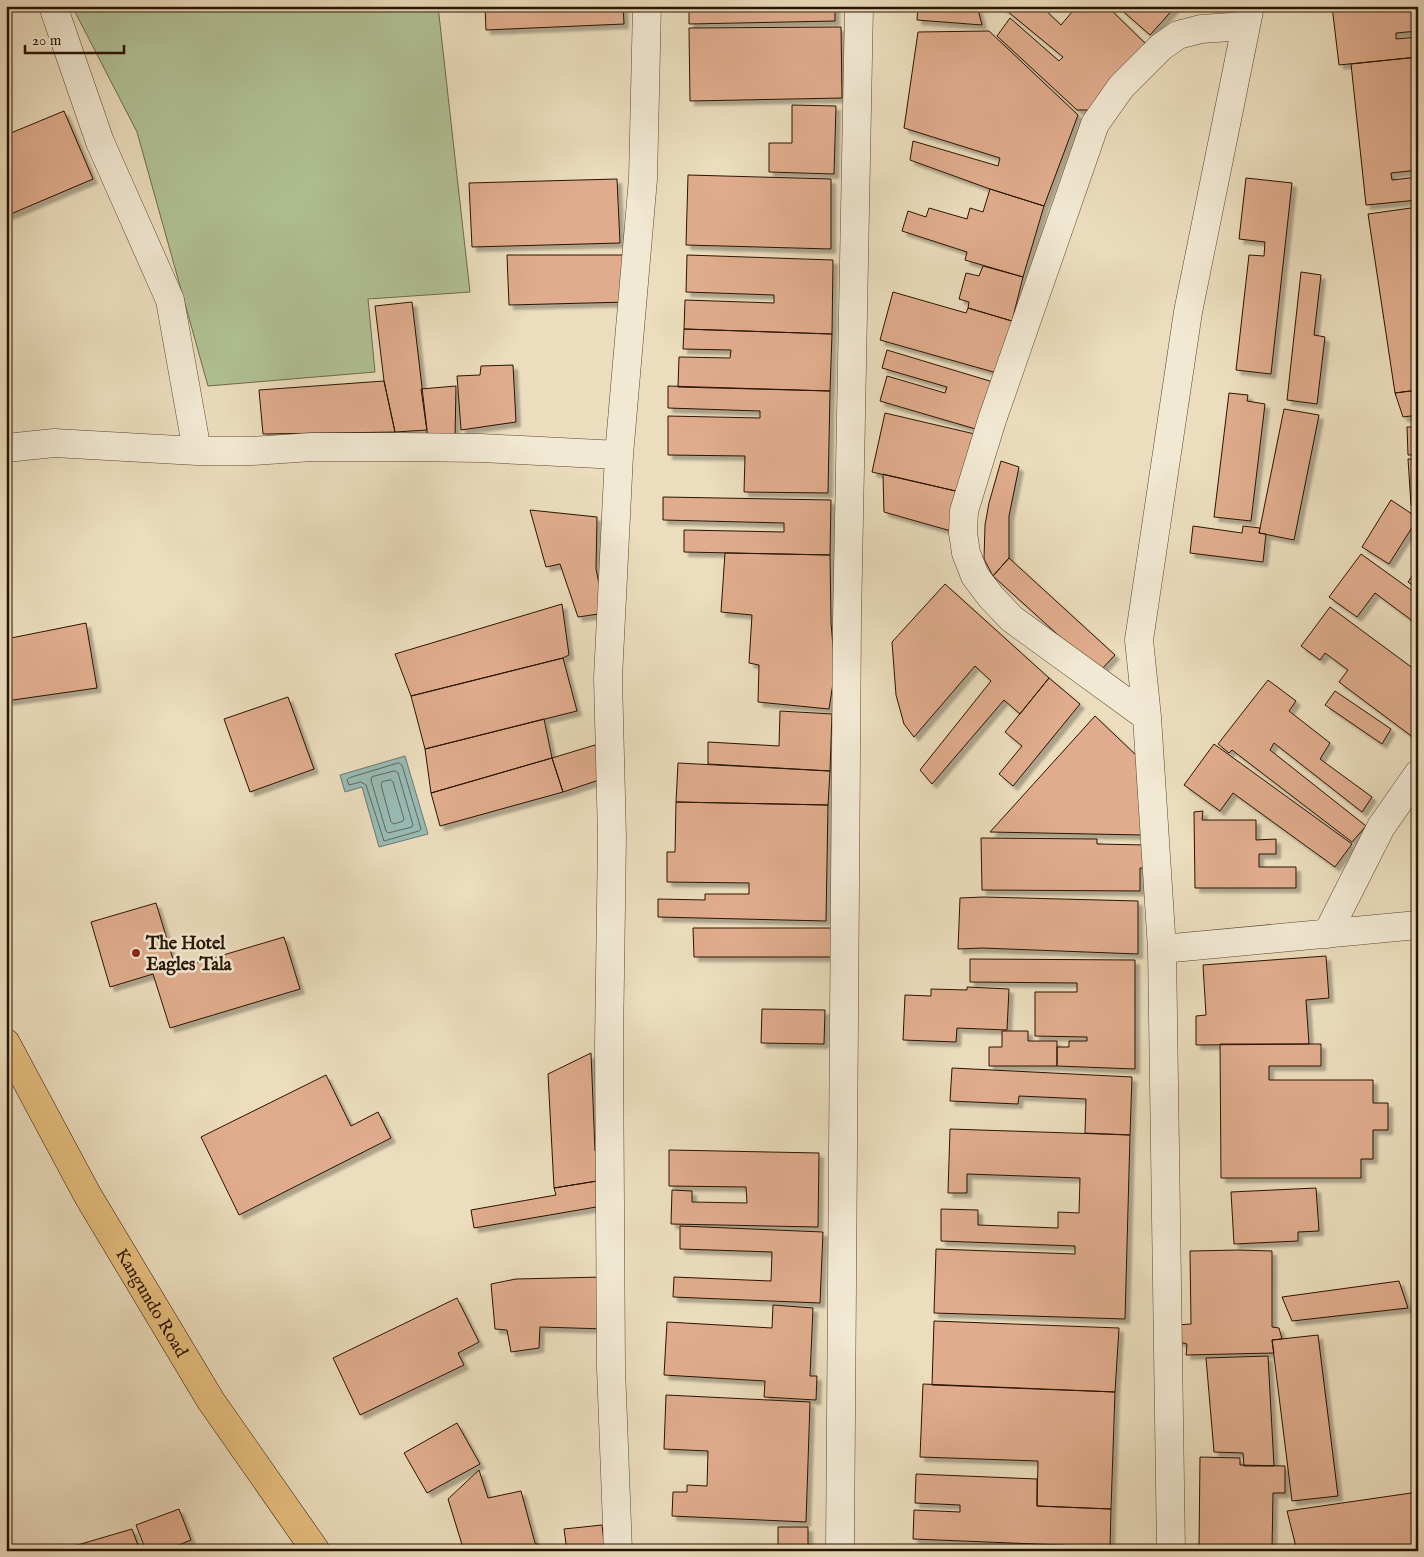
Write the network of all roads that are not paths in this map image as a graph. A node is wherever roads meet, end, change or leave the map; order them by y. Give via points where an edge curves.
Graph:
1 (53, 6) edge
2 (647, 6) edge
3 (859, 6) edge
4 (1248, 16) edge
5 (6, 448) edge
6 (198, 451) junction
7 (619, 455) junction
8 (1147, 717) junction
9 (1418, 774) edge
10 (1418, 925) edge
11 (1327, 934) junction
12 (1162, 949) junction
13 (6, 1043) edge
14 (316, 1551) edge
15 (618, 1551) edge
16 (840, 1551) edge
17 (1171, 1551) edge

1 - 6 street via 100,142 170,300
2 - 7 street via 643,179
3 - 16 street via 846,641
4 - 8 street via 1188,312 1139,640
4 - 8 street via 1178,35 1161,47 1121,87 1095,124 964,510 966,553 975,576 991,598 1012,619
5 - 6 street via 54,443
6 - 7 street via 401,447
7 - 15 street via 608,678 612,837 611,1358
8 - 12 street
9 - 11 street via 1381,826
10 - 11 street
11 - 12 street
12 - 17 street
13 - 14 highway, Kangundo Road via 88,1196 211,1401

